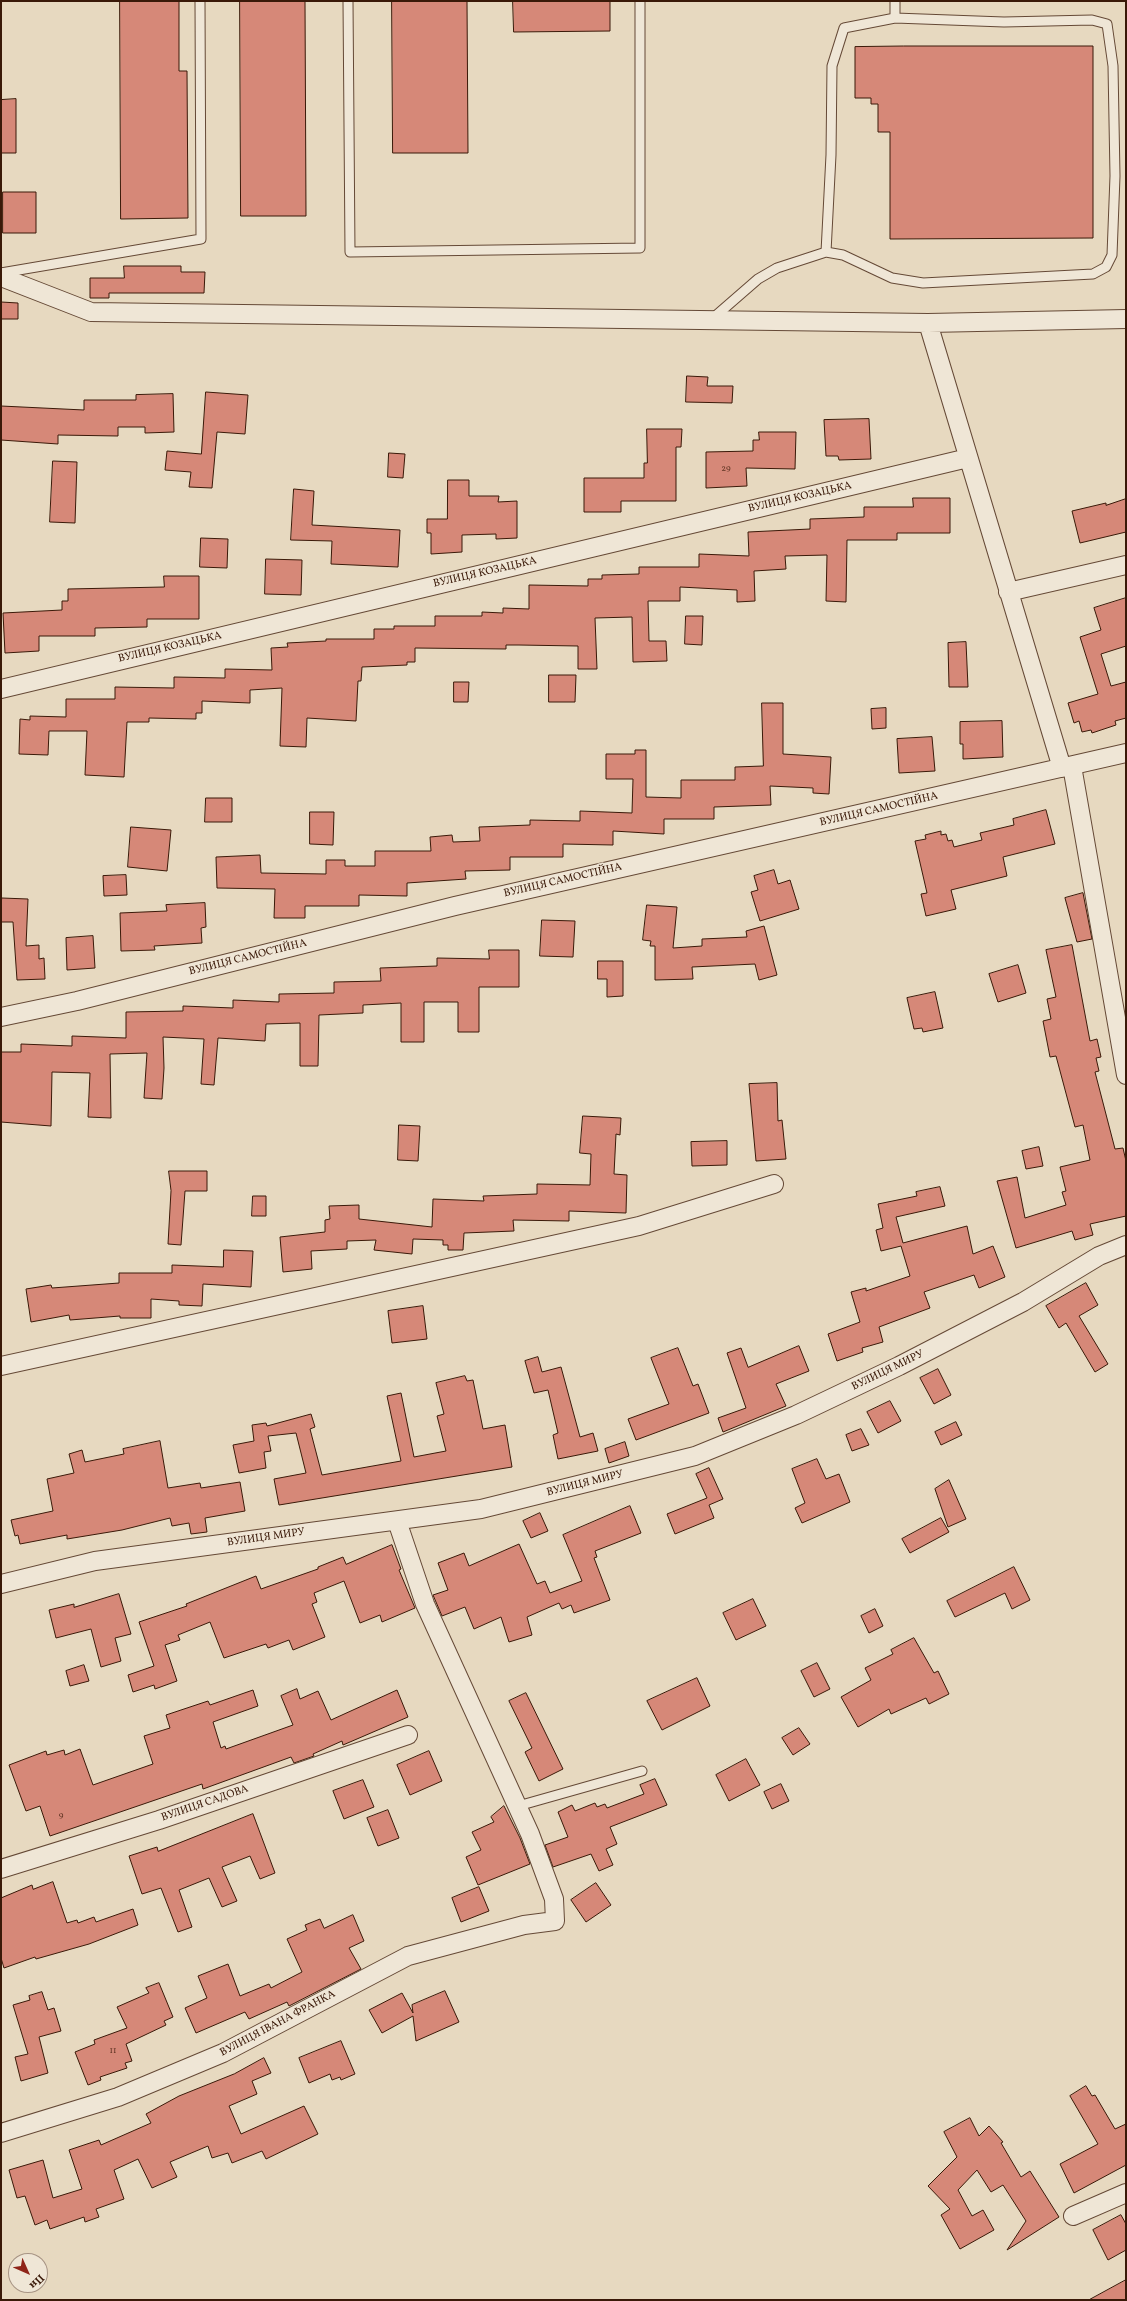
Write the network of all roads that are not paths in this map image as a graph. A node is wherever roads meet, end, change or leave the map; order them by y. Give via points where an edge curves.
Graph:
1 (200, 1) edge
2 (348, 1) edge
3 (640, 1) edge
4 (894, 1) edge
5 (895, 18) junction
6 (826, 252) junction
7 (1, 273) edge
8 (1, 277) edge
9 (1126, 319) edge
10 (711, 320) junction
11 (928, 323) junction
12 (968, 458) junction
13 (1126, 565) edge
14 (1008, 592) junction
15 (1, 689) edge
16 (1126, 754) edge
17 (1067, 767) junction
18 (1, 1017) edge
19 (1126, 1075) edge
20 (774, 1184) dead end
21 (1126, 1245) edge
22 (1, 1366) edge
23 (397, 1521) junction
24 (1, 1584) edge
25 (408, 1735) dead end
26 (642, 1771) dead end
27 (518, 1806) junction
28 (1, 1869) edge
29 (1, 2132) edge
30 (1126, 2193) edge
31 (1073, 2216) dead end

1 - 7 lane via 201,239
2 - 3 lane via 350,252 640,248
4 - 5 lane
5 - 6 lane via 844,28 832,66
5 - 6 lane via 1004,22 1092,20 1107,24 1113,66 1115,176 1112,255 1106,267 1093,274 924,283 892,278 843,255
6 - 10 lane via 777,268 758,279
8 - 10 street via 91,312
9 - 11 street
10 - 11 street
11 - 12 street
12 - 14 street
12 - 15 street, ВУЛИЦЯ КОЗАЦЬКА
13 - 14 street
14 - 17 street
16 - 17 street, ВУЛИЦЯ САМОСТІЙНА
17 - 18 street, ВУЛИЦЯ САМОСТІЙНА via 455,906 76,1001
17 - 19 street
20 - 22 street via 639,1226
21 - 23 street, ВУЛИЦЯ МИРУ via 1099,1256 1023,1302 898,1366 796,1415 695,1456 481,1509
23 - 24 street, ВУЛИЦЯ МИРУ via 95,1561
23 - 27 street via 425,1604
25 - 28 street, ВУЛИЦЯ САДОВА via 159,1820
26 - 27 lane
27 - 29 street, ВУЛИЦЯ ІВАНА ФРАНКА via 554,1899 555,1921 524,1925 408,1956 223,2053 118,2097
30 - 31 street

